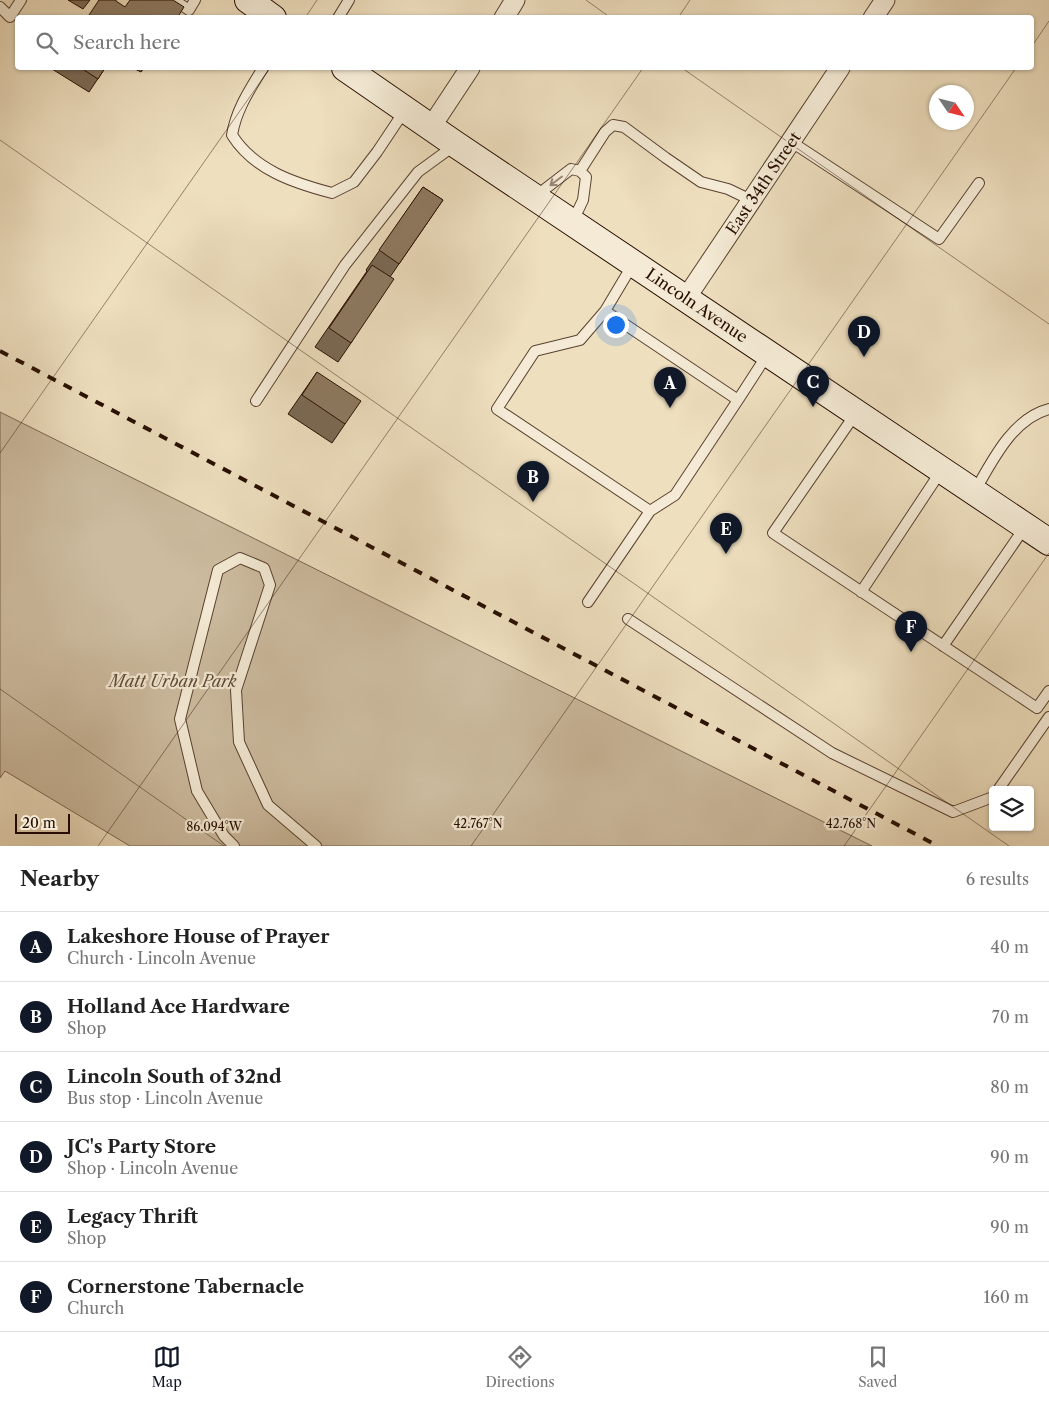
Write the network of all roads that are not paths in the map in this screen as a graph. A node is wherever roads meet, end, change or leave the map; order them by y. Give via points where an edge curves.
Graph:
1 (21, 0) edge
2 (174, 0) edge
3 (195, 0) edge
4 (248, 0) edge
5 (349, 0) edge
6 (515, 0) edge
7 (885, 0) edge
8 (0, 7) edge
9 (269, 15) edge
10 (340, 15) edge
11 (506, 15) edge
12 (875, 15) edge
13 (262, 70) edge
14 (348, 70) edge
15 (469, 70) edge
16 (839, 70) edge
17 (405, 109) junction
18 (431, 127) junction
19 (790, 141) junction
20 (455, 144) junction
21 (580, 171) junction
22 (979, 183) dead end
23 (534, 197) junction
24 (751, 200) junction
25 (572, 222) junction
26 (634, 263) junction
27 (686, 298) junction
28 (605, 311) junction
29 (768, 354) junction
30 (738, 400) junction
31 (256, 401) dead end
32 (1049, 408) edge
33 (856, 412) junction
34 (942, 470) junction
35 (975, 492) junction
36 (650, 512) junction
37 (1025, 526) junction
38 (1049, 542) edge
39 (861, 592) junction
40 (588, 602) dead end
41 (628, 619) dead end
42 (943, 646) junction
43 (1049, 691) edge
44 (1037, 708) junction
45 (1049, 717) edge
46 (1001, 786) edge
47 (989, 798) edge
48 (234, 846) edge
49 (316, 846) edge

1 - 8 lane via 10,17
2 - 3 lane via 189,10
4 - 9 main road
5 - 10 lane
6 - 11 street
7 - 12 street
13 - 17 lane via 243,102 232,135 239,147 274,174 309,187 332,193 354,182
14 - 17 main road, Lincoln Avenue
15 - 18 street
16 - 19 street, East 34th Street
17 - 18 main road, Lincoln Avenue
18 - 20 main road, Lincoln Avenue
19 - 22 lane via 939,239
19 - 24 street, East 34th Street
20 - 23 main road, Lincoln Avenue
20 - 31 lane via 418,172 351,258
21 -> 23 lane via 571,169
21 - 24 lane via 604,132 613,125 624,127 701,182
21 - 25 lane via 586,177 583,200
23 - 25 main road, Lincoln Avenue
24 - 27 street, East 34th Street
25 - 26 main road, Lincoln Avenue
26 - 27 main road, Lincoln Avenue
26 - 28 lane
27 - 29 main road, Lincoln Avenue
28 - 30 lane
28 - 36 lane via 580,340 535,351 497,409
29 - 30 lane
29 - 33 main road, Lincoln Avenue
30 - 36 lane via 675,495
32 - 35 lane via 1028,418 1009,438
33 - 34 main road, Lincoln Avenue
33 - 39 lane via 773,533
34 - 35 main road, Lincoln Avenue
34 - 39 lane
35 - 37 main road, Lincoln Avenue
36 - 40 lane
37 - 38 main road, Lincoln Avenue
37 - 42 lane
39 - 42 lane
41 - 47 lane via 832,753 953,812
42 - 44 lane
43 - 44 lane
44 - 45 lane
45 - 46 lane
48 - 49 lane via 224,836 197,791 180,719 218,570 240,558 264,568 270,585 236,690 239,742 268,805

